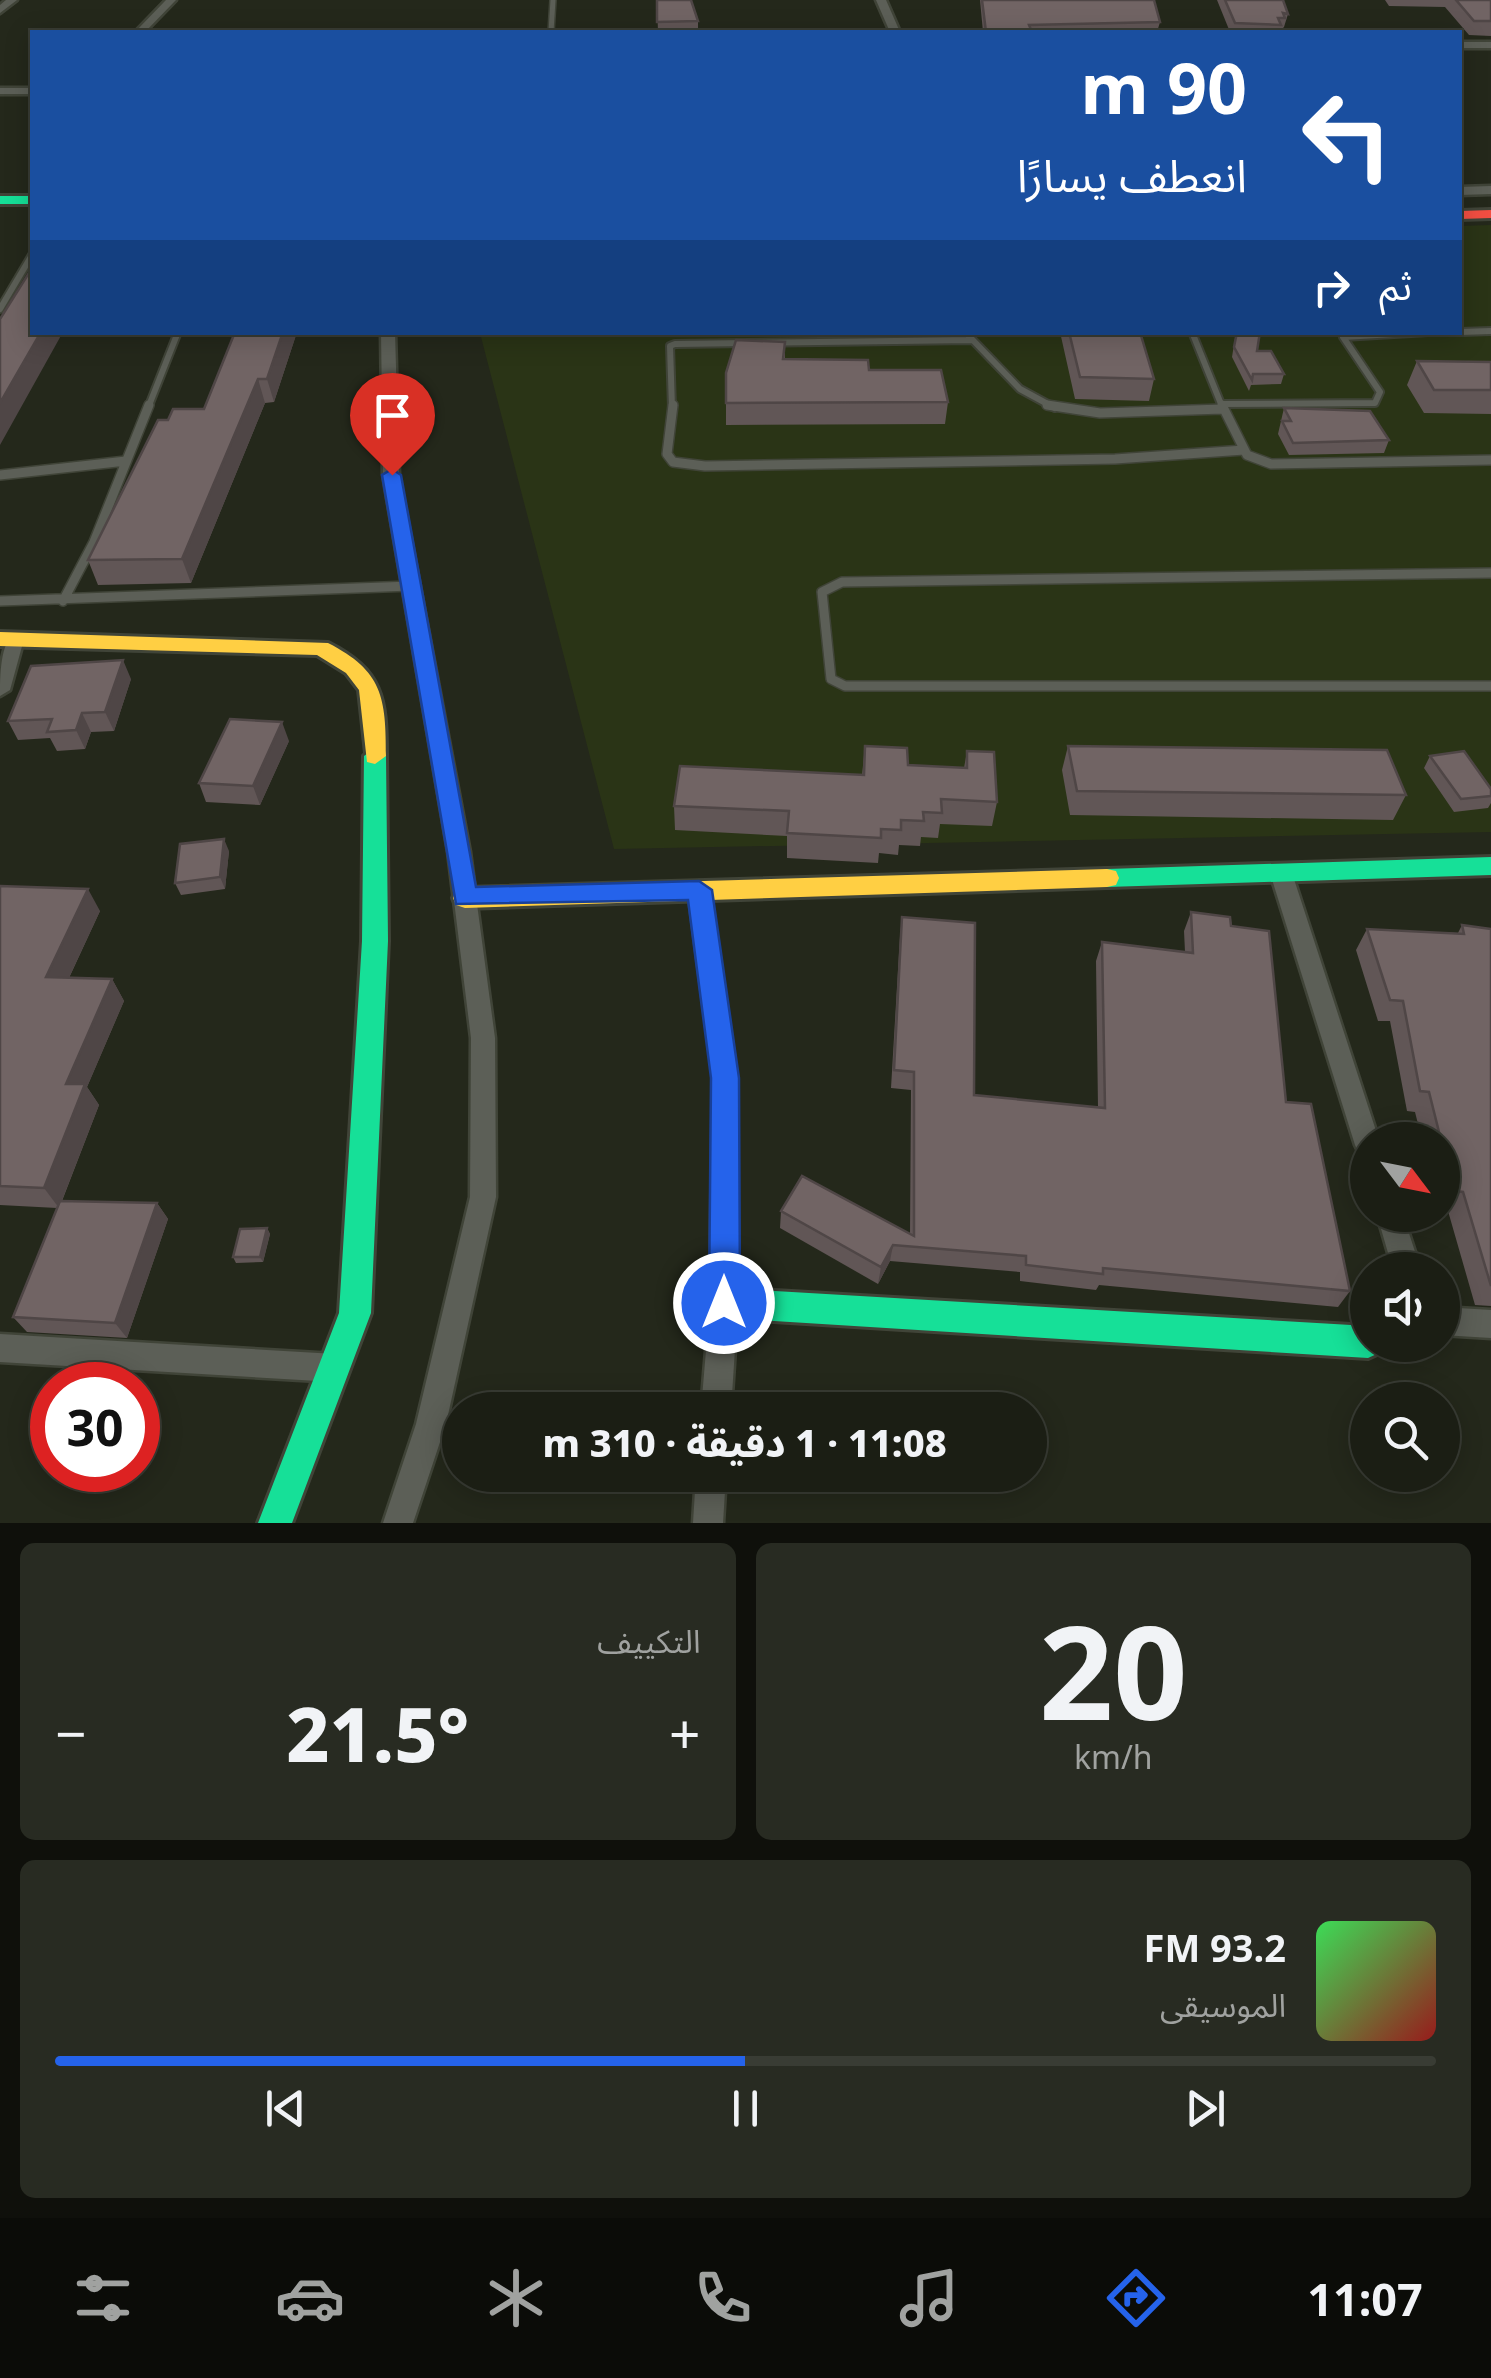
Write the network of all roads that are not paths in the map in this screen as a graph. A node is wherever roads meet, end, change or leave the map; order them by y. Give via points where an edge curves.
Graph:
1 (12, 0) edge
2 (171, 0) edge
3 (552, 0) edge
4 (880, 0) edge
5 (0, 10) edge
6 (142, 30) edge
7 (551, 30) edge
8 (893, 30) edge
9 (1462, 45) edge
10 (1491, 45) edge
11 (30, 90) edge
12 (0, 91) edge
13 (1491, 190) edge
14 (1462, 191) edge
15 (0, 200) edge
16 (30, 200) edge
17 (1462, 214) edge
18 (1491, 214) edge
19 (30, 258) edge
20 (0, 309) edge
21 (1491, 331) edge
22 (1462, 332) edge
23 (177, 335) edge
24 (388, 335) edge
25 (1193, 335) edge
26 (1341, 335) edge
27 (969, 336) edge
28 (1222, 407) junction
29 (1244, 450) junction
30 (1491, 460) edge
31 (126, 461) junction
32 (0, 475) edge
33 (1491, 573) edge
34 (412, 586) junction
35 (0, 601) edge
36 (63, 601) junction
37 (8, 639) edge
38 (1491, 686) edge
39 (0, 690) edge
40 (1491, 866) edge
41 (1281, 873) junction
42 (699, 890) junction
43 (465, 898) junction
44 (1360, 1122) edge
45 (724, 1303) junction
46 (1460, 1322) edge
47 (1491, 1324) edge
48 (1350, 1341) edge
49 (0, 1348) edge
50 (335, 1368) junction
51 (717, 1392) edge
52 (710, 1492) edge
53 (275, 1523) edge
54 (398, 1523) edge
55 (708, 1523) edge

1 - 5 street
2 - 6 street
3 - 7 lane
4 - 8 street
9 - 10 street
11 - 12 street
13 - 14 street
15 - 16 street
17 - 18 street
19 - 20 lane
21 - 22 lane
23 - 31 lane
24 - 34 street via 392,475
25 - 28 lane
26 - 28 lane via 1380,392 1375,402
27 - 28 lane via 1014,382 1050,406
27 - 29 lane via 675,344 667,454 673,462 705,466
28 - 29 lane
29 - 30 lane via 1271,464
31 - 32 lane
31 - 36 lane
33 - 38 lane via 842,582 822,592 831,678 845,686
34 - 36 lane
34 - 43 street
35 - 36 lane
37 - 39 street
37 - 50 street via 321,648 354,664 375,698 375,940 356,1313
40 - 41 street
41 - 42 street
41 - 44 street
42 - 43 street
42 - 45 street via 725,1078
43 - 54 street via 483,1038 483,1197 431,1424
45 - 48 street
45 - 51 street
46 - 47 street
49 - 50 street
50 - 53 street
52 - 55 street

